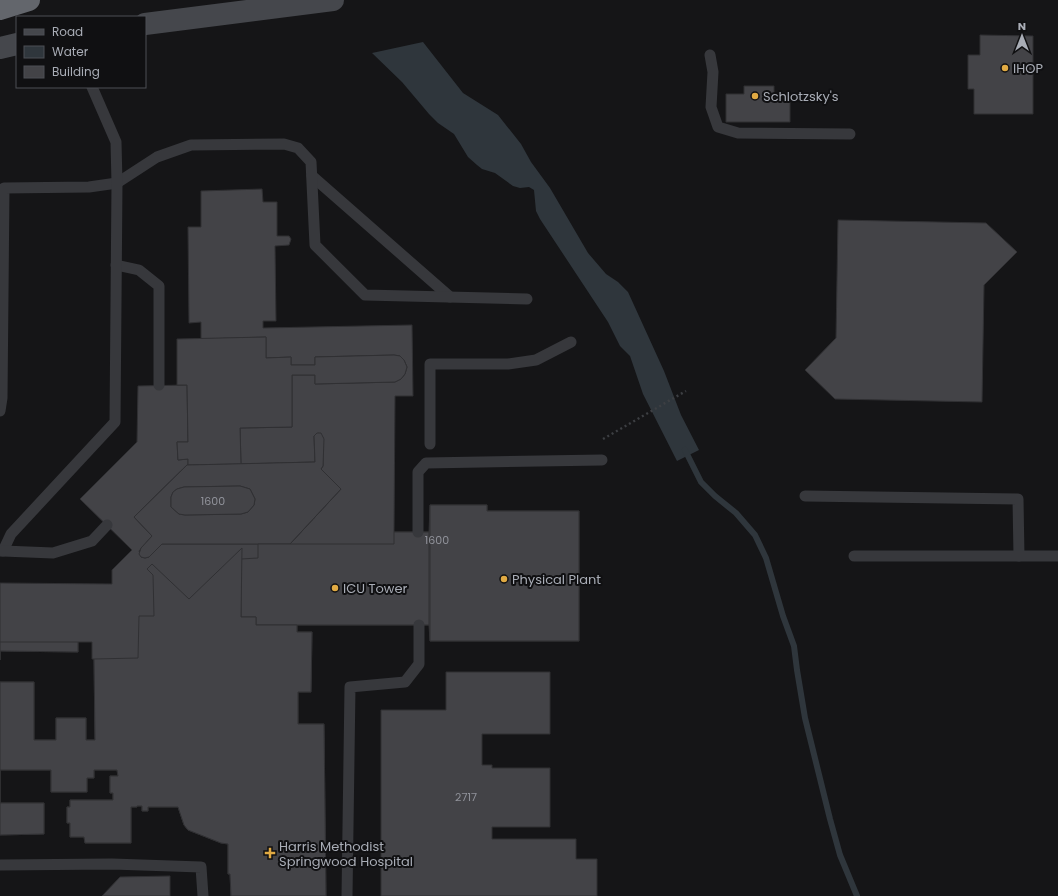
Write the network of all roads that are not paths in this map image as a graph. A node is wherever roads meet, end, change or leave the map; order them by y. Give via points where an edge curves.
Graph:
1 (30, 0) edge
2 (333, 0) edge
3 (0, 9) edge
4 (146, 24) edge
5 (16, 44) edge
6 (0, 48) edge
7 (710, 55) dead end
8 (92, 88) edge
9 (850, 134) dead end
10 (312, 176) junction
11 (117, 183) junction
12 (116, 265) junction
13 (450, 297) junction
14 (527, 299) dead end
15 (571, 342) dead end
16 (159, 385) dead end
17 (0, 411) edge
18 (430, 444) dead end
19 (602, 460) dead end
20 (805, 496) dead end
21 (107, 525) dead end
22 (418, 532) dead end
23 (1, 551) edge
24 (854, 556) dead end
25 (1018, 556) junction
26 (1058, 556) edge
27 (419, 625) dead end
28 (0, 865) edge
29 (203, 896) edge
30 (347, 896) edge

1 - 3 highway
2 - 4 main road
5 - 6 main road
7 - 9 lane via 711,107 718,127 738,133
8 - 11 lane via 116,142
10 - 11 lane via 311,162 298,148 284,144 191,145 157,157
10 - 13 lane
10 - 13 lane via 315,245 365,295
11 - 12 lane
11 - 17 lane via 88,187 4,188
12 - 16 lane via 139,270 159,286
12 - 23 lane via 114,422 11,534
13 - 14 lane
15 - 18 lane via 536,360 508,364 430,364
19 - 22 lane via 426,463 418,472
20 - 25 lane via 1018,499
21 - 23 lane via 92,541 53,553
24 - 25 lane
25 - 26 lane
27 - 30 lane via 419,664 405,682 350,687
28 - 29 lane via 112,864 201,867

